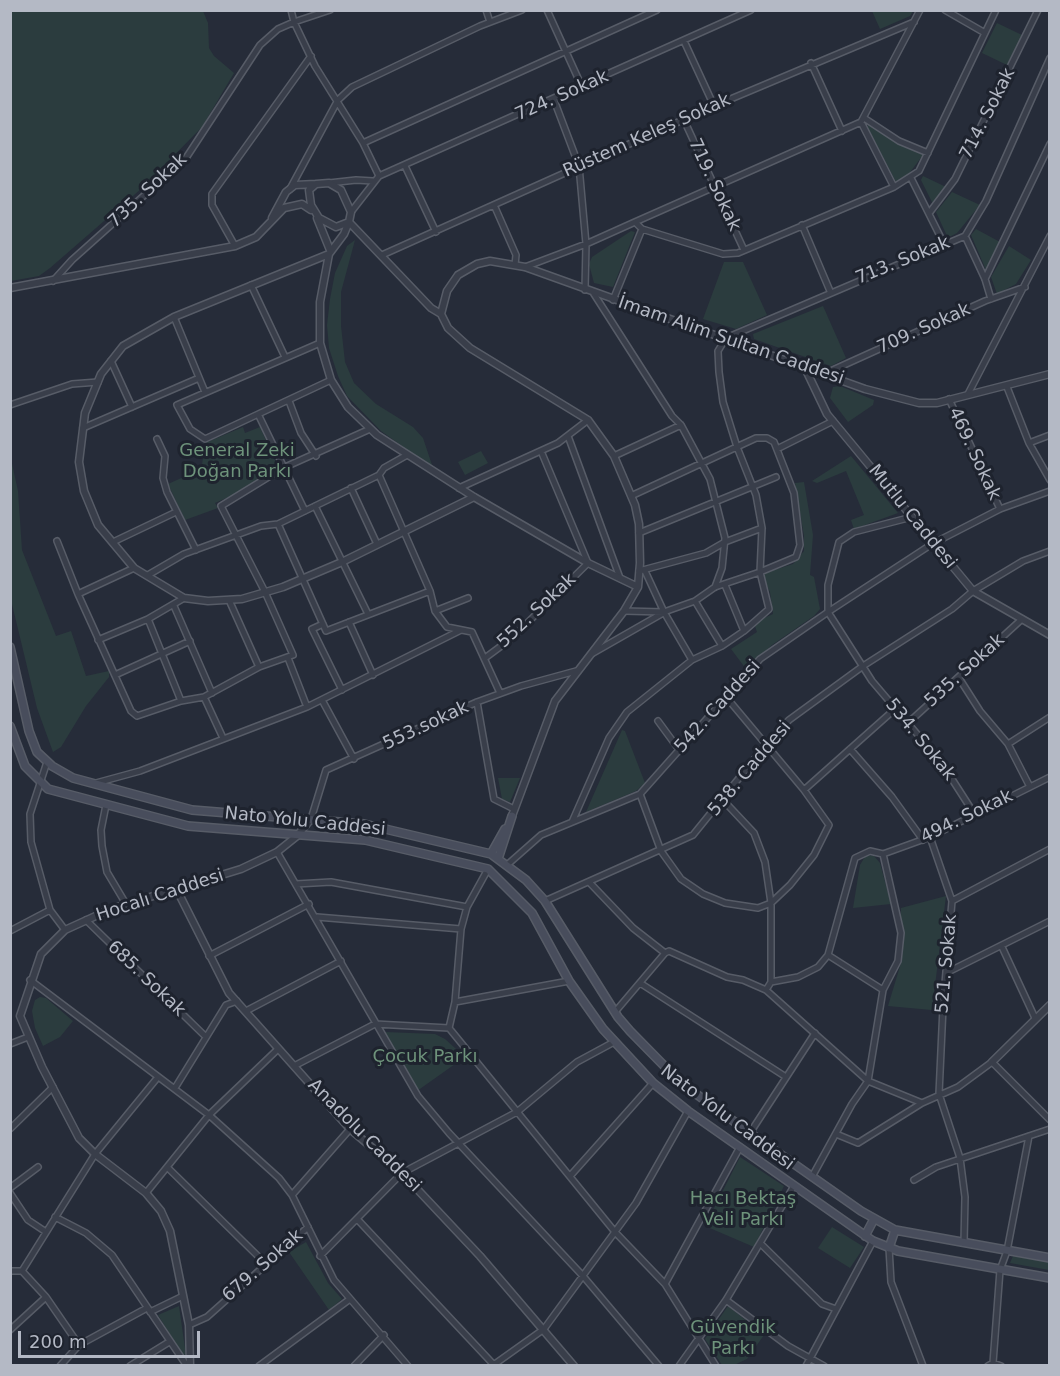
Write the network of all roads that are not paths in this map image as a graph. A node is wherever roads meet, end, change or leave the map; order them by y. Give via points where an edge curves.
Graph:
1 (291, 10) edge
2 (330, 10) edge
3 (486, 10) edge
4 (522, 10) edge
5 (547, 10) edge
6 (657, 10) edge
7 (751, 10) edge
8 (920, 10) edge
9 (945, 10) edge
10 (996, 10) edge
11 (1038, 10) edge
12 (294, 22) junction
13 (490, 22) junction
14 (914, 22) junction
15 (985, 33) junction
16 (684, 41) junction
17 (567, 52) junction
18 (311, 56) junction
19 (1049, 61) edge
20 (811, 63) junction
21 (582, 87) junction
22 (338, 100) junction
23 (554, 100) junction
24 (714, 106) junction
25 (684, 120) junction
26 (862, 120) junction
27 (842, 131) junction
28 (363, 143) junction
29 (1050, 144) edge
30 (928, 153) junction
31 (405, 166) junction
32 (579, 166) junction
33 (379, 176) junction
34 (911, 178) junction
35 (373, 181) junction
36 (329, 183) junction
37 (316, 184) junction
38 (714, 186) junction
39 (894, 187) junction
40 (290, 189) junction
41 (494, 205) junction
42 (351, 212) junction
43 (930, 212) junction
44 (315, 213) junction
45 (271, 221) junction
46 (349, 222) junction
47 (635, 222) junction
48 (802, 225) junction
49 (642, 229) junction
50 (436, 232) junction
51 (965, 236) junction
52 (1050, 236) edge
53 (586, 244) junction
54 (944, 244) junction
55 (235, 246) junction
56 (744, 249) junction
57 (329, 252) junction
58 (382, 255) junction
59 (515, 265) junction
60 (525, 267) junction
61 (985, 279) junction
62 (52, 281) junction
63 (251, 285) junction
64 (1025, 287) junction
65 (11, 289) edge
66 (585, 290) junction
67 (830, 291) junction
68 (594, 294) junction
69 (991, 299) junction
70 (613, 300) junction
71 (441, 314) junction
72 (174, 317) junction
73 (726, 338) junction
74 (320, 343) junction
75 (285, 357) junction
76 (111, 361) junction
77 (805, 368) junction
78 (824, 374) junction
79 (1050, 374) edge
80 (199, 378) junction
81 (331, 380) junction
82 (98, 382) junction
83 (1006, 387) junction
84 (206, 392) junction
85 (968, 394) junction
86 (949, 399) junction
87 (289, 401) junction
88 (10, 405) edge
89 (132, 407) junction
90 (259, 416) junction
91 (588, 420) junction
92 (833, 421) junction
93 (681, 425) junction
94 (83, 428) junction
95 (370, 429) junction
96 (1050, 435) edge
97 (568, 436) junction
98 (157, 439) dead end
99 (1029, 443) junction
100 (736, 447) junction
101 (777, 449) junction
102 (540, 451) junction
103 (407, 455) junction
104 (316, 456) junction
105 (614, 456) junction
106 (702, 462) junction
107 (283, 468) junction
108 (379, 475) junction
109 (776, 477) dead end
110 (1050, 480) edge
111 (754, 486) junction
112 (351, 488) junction
113 (459, 488) junction
114 (1050, 491) edge
115 (631, 496) junction
116 (474, 498) junction
117 (715, 501) junction
118 (315, 506) junction
119 (1000, 508) junction
120 (305, 511) junction
121 (176, 512) junction
122 (912, 517) junction
123 (278, 524) junction
124 (762, 528) junction
125 (404, 531) junction
126 (639, 533) junction
127 (235, 535) junction
128 (57, 540) dead end
129 (113, 542) junction
130 (725, 542) junction
131 (377, 544) junction
132 (932, 544) junction
133 (196, 550) junction
134 (1050, 551) edge
135 (342, 562) junction
136 (588, 563) junction
137 (134, 568) junction
138 (642, 571) junction
139 (760, 572) junction
140 (148, 575) junction
141 (301, 578) junction
142 (620, 578) junction
143 (725, 585) junction
144 (638, 587) junction
145 (716, 587) junction
146 (429, 591) junction
147 (973, 591) junction
148 (265, 592) junction
149 (78, 594) junction
150 (468, 597) dead end
151 (184, 598) junction
152 (229, 600) junction
153 (695, 601) junction
154 (174, 606) junction
155 (435, 611) junction
156 (624, 611) junction
157 (664, 612) junction
158 (828, 612) junction
159 (368, 614) junction
160 (148, 619) junction
161 (1022, 619) junction
162 (349, 622) junction
163 (323, 624) junction
164 (459, 631) junction
165 (744, 631) junction
166 (1050, 635) edge
167 (98, 640) junction
168 (190, 641) junction
169 (722, 646) junction
170 (10, 647) edge
171 (162, 652) junction
172 (589, 656) junction
173 (288, 658) junction
174 (485, 658) junction
175 (692, 660) junction
176 (863, 666) junction
177 (259, 667) junction
178 (576, 671) junction
179 (116, 675) junction
180 (373, 675) junction
181 (959, 678) junction
182 (14, 680) edge
183 (342, 690) junction
184 (212, 693) junction
185 (500, 693) junction
186 (204, 697) junction
187 (727, 698) junction
188 (322, 700) junction
189 (182, 701) junction
190 (477, 702) junction
191 (307, 707) junction
192 (895, 709) junction
193 (1050, 717) edge
194 (658, 721) dead end
195 (908, 723) junction
196 (10, 726) edge
197 (223, 738) junction
198 (1008, 744) junction
199 (765, 746) junction
200 (850, 749) junction
201 (680, 751) junction
202 (354, 759) junction
203 (47, 762) junction
204 (1050, 777) edge
205 (42, 782) junction
206 (95, 784) junction
207 (1029, 785) junction
208 (804, 790) junction
209 (640, 794) junction
210 (723, 800) junction
211 (106, 805) junction
212 (513, 813) junction
213 (975, 815) junction
214 (311, 819) junction
215 (571, 822) junction
216 (297, 836) junction
217 (930, 837) junction
218 (923, 840) junction
219 (1050, 849) edge
220 (661, 851) junction
221 (277, 852) junction
222 (491, 854) junction
223 (884, 854) junction
224 (498, 859) junction
225 (507, 865) junction
226 (488, 869) junction
227 (589, 882) junction
228 (296, 884) junction
229 (177, 890) junction
230 (544, 901) junction
231 (952, 901) junction
232 (771, 903) junction
233 (126, 904) junction
234 (309, 904) junction
235 (467, 907) junction
236 (50, 910) junction
237 (317, 916) junction
238 (86, 920) junction
239 (1050, 921) edge
240 (65, 930) junction
241 (462, 930) junction
242 (10, 931) edge
243 (1002, 946) junction
244 (665, 953) junction
245 (828, 955) junction
246 (208, 956) junction
247 (341, 961) junction
248 (946, 973) junction
249 (30, 980) junction
250 (569, 981) junction
251 (771, 982) junction
252 (640, 983) junction
253 (766, 990) junction
254 (883, 990) junction
255 (237, 1001) junction
256 (455, 1002) junction
257 (1050, 1005) edge
258 (246, 1011) junction
259 (615, 1012) junction
260 (1035, 1018) junction
261 (375, 1024) junction
262 (449, 1028) junction
263 (815, 1033) junction
264 (28, 1037) junction
265 (206, 1037) junction
266 (614, 1042) junction
267 (10, 1044) edge
268 (279, 1049) junction
269 (992, 1062) junction
270 (294, 1066) junction
271 (158, 1077) junction
272 (786, 1077) junction
273 (868, 1081) junction
274 (653, 1083) junction
275 (53, 1087) junction
276 (175, 1088) junction
277 (939, 1095) junction
278 (922, 1103) junction
279 (688, 1111) junction
280 (517, 1112) junction
281 (209, 1115) junction
282 (1050, 1120) edge
283 (10, 1129) edge
284 (351, 1129) junction
285 (1050, 1129) edge
286 (750, 1133) junction
287 (836, 1134) junction
288 (1029, 1136) junction
289 (457, 1142) junction
290 (740, 1147) junction
291 (95, 1154) junction
292 (960, 1158) junction
293 (38, 1167) dead end
294 (167, 1167) junction
295 (402, 1173) junction
296 (571, 1175) junction
297 (813, 1175) junction
298 (914, 1180) dead end
299 (794, 1186) junction
300 (10, 1188) edge
301 (10, 1193) edge
302 (146, 1193) junction
303 (292, 1194) junction
304 (56, 1217) junction
305 (873, 1219) junction
306 (358, 1220) junction
307 (308, 1227) junction
308 (895, 1230) junction
309 (46, 1232) junction
310 (615, 1232) junction
311 (866, 1236) junction
312 (873, 1241) junction
313 (964, 1243) junction
314 (761, 1244) junction
315 (889, 1248) junction
316 (1007, 1251) junction
317 (320, 1256) junction
318 (1050, 1258) edge
319 (266, 1264) junction
320 (1000, 1269) junction
321 (10, 1271) edge
322 (22, 1271) junction
323 (583, 1276) junction
324 (1050, 1278) edge
325 (665, 1284) junction
326 (183, 1296) junction
327 (46, 1297) junction
328 (350, 1299) junction
329 (726, 1300) junction
330 (836, 1309) junction
331 (148, 1310) junction
332 (189, 1324) junction
333 (544, 1329) junction
334 (10, 1330) edge
335 (384, 1335) junction
336 (697, 1338) junction
337 (169, 1342) junction
338 (79, 1345) junction
339 (808, 1359) junction
340 (990, 1364) edge
341 (60, 1365) edge
342 (130, 1365) edge
343 (189, 1365) edge
344 (259, 1365) edge
345 (354, 1365) edge
346 (408, 1365) edge
347 (493, 1365) edge
348 (574, 1365) edge
349 (659, 1365) edge
350 (678, 1365) edge
351 (716, 1365) edge
352 (806, 1365) edge
353 (824, 1365) edge
354 (923, 1365) edge
355 (1001, 1365) edge

1 - 12 street
2 - 12 street, 735. Sokak
3 - 13 street
4 - 13 street
5 - 17 street
6 - 17 street
7 - 16 street, 724. Sokak
8 - 14 street
9 - 15 street
10 - 15 street
11 - 43 street, 714. Sokak via 955,179
12 - 18 street
12 - 62 street, 735. Sokak via 278,29 260,45 186,158
13 - 22 street via 352,87
14 - 20 street, Rüstem Keleş Sokak
14 - 26 street
15 - 30 street
16 - 21 street, 724. Sokak
16 - 24 street
17 - 21 street
17 - 28 street
18 - 22 street
18 - 55 street via 212,194 212,205
19 - 51 street, 713. Sokak via 987,201
20 - 24 street, Rüstem Keleş Sokak
20 - 27 street
21 - 23 street, 724. Sokak
22 - 28 street
22 - 40 street
23 - 31 street, 724. Sokak
23 - 32 street
24 - 25 street, Rüstem Keleş Sokak
25 - 32 street, Rüstem Keleş Sokak
25 - 38 street, 719. Sokak
26 - 27 street
26 - 30 street
26 - 39 street
27 - 38 street
28 - 33 street
29 - 61 street
30 - 34 street
31 - 33 street, 724. Sokak
31 - 50 street
32 - 41 street, Rüstem Keleş Sokak
32 - 53 street
33 - 35 street, 724. Sokak
34 - 39 street
34 - 43 street
35 - 36 street
35 - 42 street, 724. Sokak
36 - 37 street
36 - 42 street via 341,190
37 - 40 street
37 - 44 street via 308,197
38 - 47 street
38 - 56 street, 719. Sokak
39 - 48 street
40 - 45 street
41 - 50 street, Rüstem Keleş Sokak
41 - 59 street via 516,255
42 - 46 street
43 - 54 street
44 - 45 street via 302,204 293,204
44 - 46 street via 336,227
44 - 57 street
45 - 55 street via 256,237
46 - 57 street
46 - 58 street
47 - 49 street
47 - 53 street
48 - 56 street
48 - 67 street
49 - 56 street via 723,254
49 - 70 street
50 - 58 street, Rüstem Keleş Sokak
51 - 54 street, 713. Sokak
51 - 61 street
52 - 64 street
53 - 60 street
53 - 66 street
54 - 67 street, 713. Sokak
55 - 62 street
57 - 63 street
57 - 74 street via 320,302
58 - 71 street
59 - 60 street, İmam Alim Sultan Caddesi
59 - 71 street, İmam Alim Sultan Caddesi via 490,261 458,275 447,291
60 - 66 street, İmam Alim Sultan Caddesi
61 - 69 street
62 - 65 street
63 - 72 street
63 - 75 street
64 - 69 street, 709. Sokak
64 - 85 street
66 - 68 street, İmam Alim Sultan Caddesi
67 - 73 street, 713. Sokak
68 - 70 street, İmam Alim Sultan Caddesi
68 - 93 street
69 - 78 street, 709. Sokak
70 - 73 street, İmam Alim Sultan Caddesi
71 - 91 street via 448,328 470,348
72 - 76 street via 123,345
72 - 80 street
73 - 77 street, İmam Alim Sultan Caddesi
73 - 100 street via 718,351 719,372
74 - 75 street
74 - 81 street
75 - 84 street
76 - 82 street
76 - 89 street
77 - 78 street, İmam Alim Sultan Caddesi
77 - 92 street, Mutlu Caddesi
78 - 86 street, İmam Alim Sultan Caddesi via 865,390 919,403
79 - 83 street, İmam Alim Sultan Caddesi
80 - 84 street
80 - 89 street
81 - 87 street
81 - 95 street via 348,407
82 - 88 street via 72,384
82 - 94 street
83 - 85 street, İmam Alim Sultan Caddesi
83 - 99 street
84 - 90 street via 177,405 190,429 205,439
85 - 86 street, İmam Alim Sultan Caddesi
86 - 119 street, 469. Sokak
87 - 90 street
87 - 104 street via 301,433
89 - 94 street
90 - 107 street
91 - 97 street
91 - 105 street
92 - 101 street
92 - 122 street, Mutlu Caddesi
93 - 105 street
93 - 106 street
94 - 129 street via 79,462 84,491 98,525
95 - 103 street
95 - 104 street
96 - 99 street
97 - 102 street
97 - 142 street
98 - 121 street via 165,456 164,478
99 - 110 street
100 - 101 street via 756,438 767,438
100 - 106 street
100 - 111 street
101 - 139 street via 794,493 800,545 796,557
102 - 113 street
102 - 136 street
103 - 108 street
103 - 113 street
104 - 107 street
105 - 115 street
106 - 115 street
106 - 117 street
107 - 120 street
107 - 127 street via 222,504
108 - 112 street
108 - 125 street
109 - 111 street
111 - 117 street
111 - 124 street
112 - 118 street
112 - 131 street
113 - 116 street
114 - 119 street, 542. Caddesi
115 - 126 street
116 - 125 street
116 - 136 street
117 - 126 street
117 - 130 street
118 - 120 street
118 - 135 street
119 - 132 street, 542. Caddesi
120 - 123 street
121 - 129 street
121 - 133 street
122 - 132 street, Mutlu Caddesi
122 - 158 street via 854,532 839,542 828,585
123 - 127 street
123 - 141 street
124 - 130 street
124 - 139 street
125 - 131 street
125 - 146 street
126 - 138 street
127 - 133 street
127 - 148 street
128 - 149 street
129 - 137 street
130 - 138 street via 706,553
130 - 145 street
131 - 135 street
132 - 147 street, Mutlu Caddesi
132 - 158 street, 542. Caddesi
133 - 140 street
134 - 147 street, 538. Caddesi via 1023,561
135 - 141 street
135 - 159 street
136 - 142 street
136 - 174 street, 552. Sokak via 512,638
137 - 140 street
137 - 149 street
138 - 144 street
138 - 157 street
139 - 143 street
139 - 165 street via 769,609
140 - 151 street
141 - 148 street
141 - 163 street
142 - 144 street
143 - 145 street
143 - 165 street
144 - 156 street
145 - 153 street
146 - 155 street
146 - 159 street
147 - 161 street, Mutlu Caddesi
147 - 176 street, 538. Caddesi via 952,609
148 - 152 street
148 - 173 street via 292,650 293,656
149 - 167 street
150 - 155 street
151 - 152 street
151 - 154 street
152 - 177 street
153 - 157 street
153 - 169 street
154 - 160 street
154 - 168 street
155 - 164 street via 447,627
156 - 157 street
156 - 172 street
157 - 172 street
157 - 175 street
158 - 176 street, 534. Sokak
158 - 187 street, 542. Caddesi via 760,658
159 - 162 street
160 - 167 street
160 - 171 street
161 - 166 street, Mutlu Caddesi
161 - 181 street, 535. Sokak
162 - 163 street via 326,631
162 - 180 street
163 - 183 street via 312,629
164 - 174 street via 472,632
164 - 180 street
165 - 169 street
167 - 179 street
168 - 171 street
168 - 184 street
169 - 175 street
170 - 182 main road
171 - 179 street
171 - 189 street
172 - 178 street
173 - 177 street
173 - 191 street
174 - 185 street
175 - 215 street via 627,712 609,738
176 - 192 street, 534. Sokak
176 - 199 street, 538. Caddesi via 789,720
177 - 184 street
178 - 185 street, 553.sokak
178 - 212 street via 555,701
179 - 189 street via 131,711 137,716
180 - 183 street
181 - 195 street, 535. Sokak
181 - 198 street
182 - 203 main road via 28,731 37,752
183 - 188 street
184 - 186 street
185 - 190 street, 553.sokak
186 - 189 street
186 - 197 street
187 - 199 street
187 - 201 street, 542. Caddesi
188 - 191 street
188 - 202 street
190 - 202 street, 553.sokak
190 - 212 street via 495,799
191 - 197 street
192 - 195 street, 534. Sokak
192 - 200 street
193 - 198 street
194 - 201 street
195 - 213 street, 534. Sokak via 941,762
196 - 205 main road, Nato Yolu Caddesi via 25,766
197 - 206 street
198 - 207 street
199 - 208 street
199 - 210 street, 538. Caddesi
200 - 208 street
200 - 218 street
201 - 209 street, 542. Caddesi
202 - 214 street, 553.sokak via 326,770
203 - 205 street
203 - 206 main road via 73,778
204 - 207 street, 494. Sokak
205 - 211 main road, Nato Yolu Caddesi via 48,789
205 - 236 street via 30,814 31,842
206 - 214 main road via 192,810
207 - 213 street, 494. Sokak
208 - 232 street via 829,825 814,855
209 - 215 street, 542. Caddesi
209 - 220 street
210 - 220 street, 538. Caddesi via 693,835
210 - 232 street via 759,843
211 - 216 main road, Nato Yolu Caddesi via 188,826
211 - 233 street via 101,830 107,872
212 - 222 main road
212 - 224 main road
213 - 217 street, 494. Sokak
214 - 216 street, Hocalı Caddesi
214 - 222 main road via 364,824
215 - 225 street, 542. Caddesi via 541,835
216 - 221 street, Hocalı Caddesi
216 - 226 main road, Nato Yolu Caddesi via 365,840
217 - 218 street, 494. Sokak
217 - 231 street, 521. Sokak
218 - 223 street, 494. Sokak
219 - 231 street
220 - 227 street, 538. Caddesi
220 - 232 street via 681,879 703,894 744,907 758,908
221 - 228 street
221 - 229 street, Hocalı Caddesi via 241,869
222 - 224 main road
223 - 245 street, 494. Sokak via 870,851 855,858
223 - 254 street via 901,933 898,961
224 - 225 main road
225 - 230 main road
226 - 235 street
226 - 250 main road, Nato Yolu Caddesi via 532,913
227 - 230 street, 538. Caddesi
227 - 244 street
228 - 234 street
228 - 235 street via 331,882
229 - 233 street, Hocalı Caddesi
229 - 246 street, Anadolu Caddesi
230 - 259 main road
231 - 248 street, 521. Sokak
232 - 251 street
233 - 238 street, Hocalı Caddesi
234 - 237 street
234 - 246 street
235 - 241 street
236 - 240 street
236 - 242 street
237 - 241 street
237 - 247 street
238 - 240 street, Hocalı Caddesi
238 - 265 street, 685. Sokak
239 - 243 street
240 - 249 street, Hocalı Caddesi via 41,954
241 - 256 street
243 - 248 street
243 - 260 street
244 - 252 street
244 - 253 street via 669,951
245 - 251 street via 818,967 798,977
245 - 254 street
246 - 255 street, Anadolu Caddesi
247 - 258 street
247 - 261 street
248 - 277 street, 521. Sokak
249 - 264 street, Hocalı Caddesi via 20,1016
249 - 271 street
250 - 256 street
250 - 266 main road, Nato Yolu Caddesi
251 - 253 street
252 - 259 street
252 - 272 street
253 - 263 street
254 - 273 street
255 - 258 street, Anadolu Caddesi
255 - 265 street via 226,1005
256 - 262 street
257 - 260 street
258 - 268 street, Anadolu Caddesi
259 - 286 main road via 681,1083
260 - 269 street
261 - 262 street
261 - 270 street
261 - 289 street via 418,1096
262 - 280 street
263 - 272 street
263 - 273 street
264 - 267 street
264 - 275 street, Hocalı Caddesi
265 - 276 street
266 - 274 main road, Nato Yolu Caddesi
266 - 280 street via 577,1062
268 - 270 street, Anadolu Caddesi
268 - 281 street
269 - 277 street via 958,1087
269 - 282 street
270 - 284 street, Anadolu Caddesi
271 - 276 street
271 - 291 street
272 - 286 street
273 - 278 street
273 - 287 street
274 - 279 main road, Nato Yolu Caddesi
274 - 296 street
275 - 283 street
275 - 291 street, Hocalı Caddesi via 80,1138
276 - 281 street
277 - 278 street
277 - 292 street
278 - 287 street via 858,1143
279 - 290 main road, Nato Yolu Caddesi
279 - 310 street via 636,1203
280 - 289 street
280 - 296 street
281 - 294 street
281 - 303 street
284 - 295 street, Anadolu Caddesi
284 - 303 street
285 - 288 street
286 - 297 main road
287 - 297 street
288 - 292 street
288 - 316 street
289 - 295 street
289 - 323 street
290 - 299 main road, Nato Yolu Caddesi
290 - 325 street
291 - 302 street, Hocalı Caddesi
291 - 304 street
292 - 298 street
292 - 313 street via 965,1197
293 - 300 street
294 - 302 street
294 - 319 street
295 - 306 street
295 - 333 street, Anadolu Caddesi
296 - 310 street
297 - 305 main road
299 - 311 main road, Nato Yolu Caddesi
299 - 314 street
301 - 309 street via 28,1220
302 - 326 street, Hocalı Caddesi via 161,1211 170,1231
303 - 307 street
304 - 309 street
304 - 331 street via 86,1233 112,1255
305 - 308 main road
305 - 311 main road
306 - 317 street
306 - 347 street
307 - 317 street
307 - 319 street, 679. Sokak
308 - 313 main road
308 - 315 main road
309 - 322 street
310 - 323 street
310 - 325 street
311 - 312 main road, Nato Yolu Caddesi
312 - 315 main road, Nato Yolu Caddesi
312 - 330 street
313 - 316 main road
314 - 329 street
314 - 330 street via 822,1304
315 - 320 main road, Nato Yolu Caddesi
315 - 354 street via 891,1282
316 - 318 main road
316 - 320 street
317 - 328 street
319 - 332 street, 679. Sokak via 207,1317
320 - 324 main road, Nato Yolu Caddesi
320 - 340 street
321 - 322 street
322 - 327 street
323 - 333 street
323 - 349 street
325 - 336 street
326 - 331 street
326 - 332 street, Hocalı Caddesi
327 - 334 street
327 - 338 street
328 - 335 street
328 - 344 street
329 - 336 street
329 - 339 street
330 - 339 street
331 - 337 street
331 - 338 street
332 - 343 street, Hocalı Caddesi
333 - 347 street
333 - 348 street, Anadolu Caddesi
335 - 345 street
335 - 346 street
336 - 350 street
336 - 351 street
337 - 342 street
337 - 343 street
338 - 341 street
339 - 352 street
339 - 353 street
340 - 355 street

